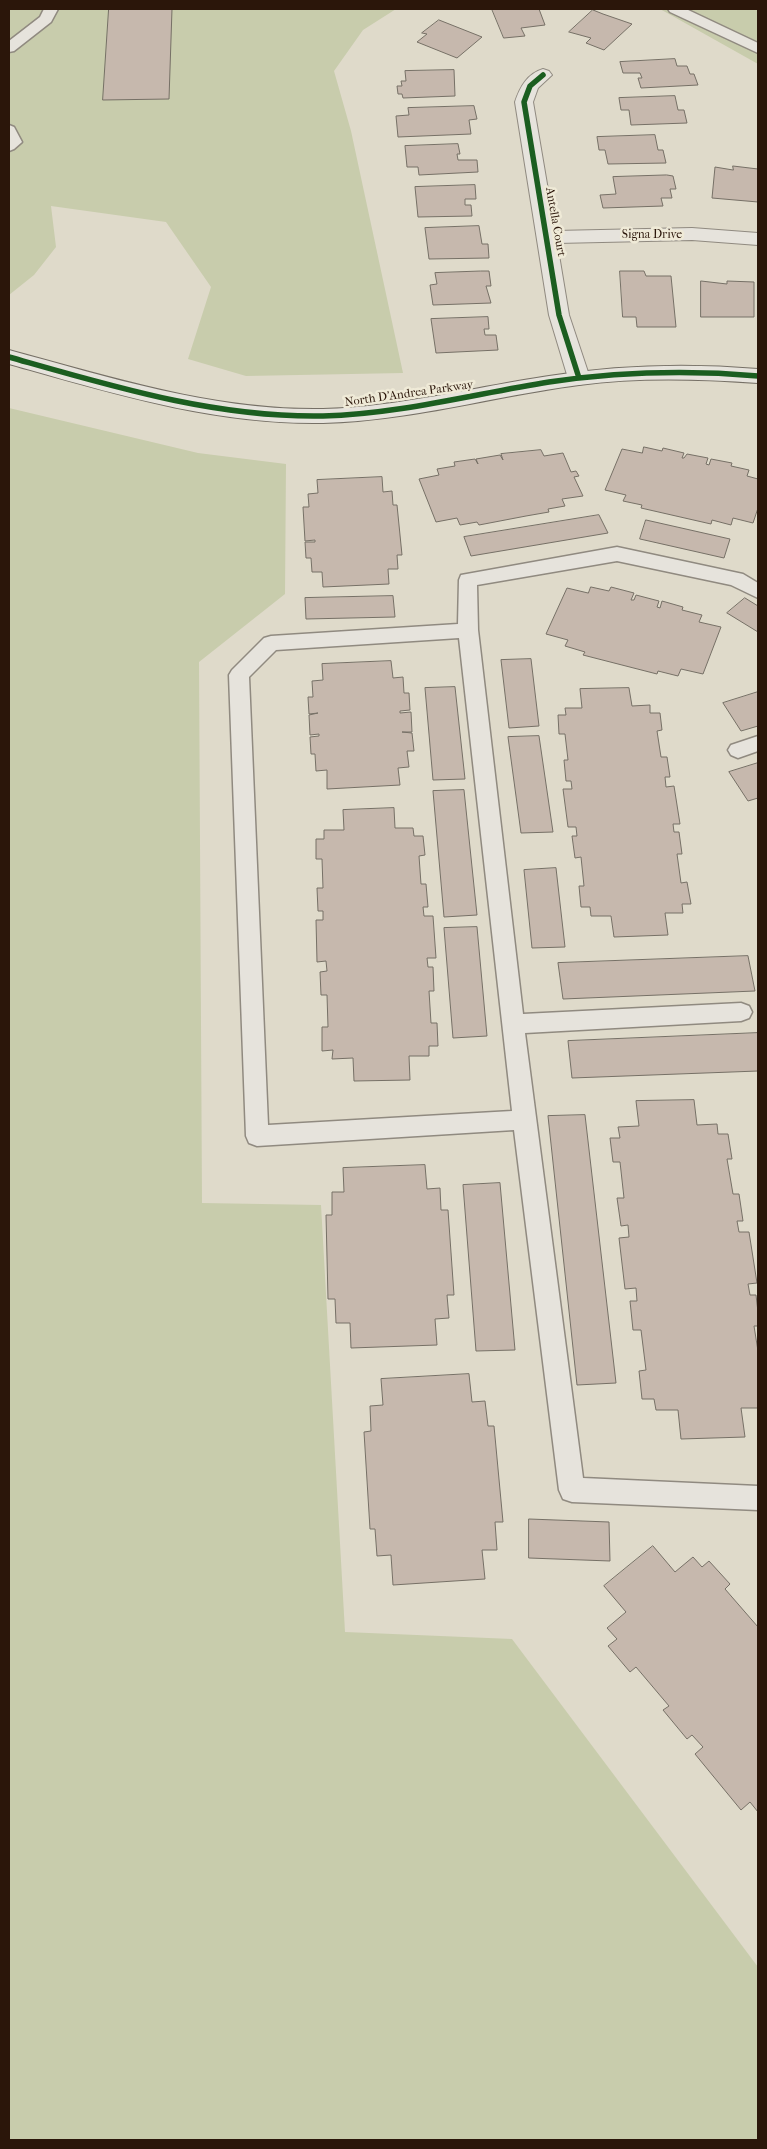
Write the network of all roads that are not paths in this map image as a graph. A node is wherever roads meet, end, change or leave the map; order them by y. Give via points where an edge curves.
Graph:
1 (51, 9) edge
2 (675, 9) edge
3 (9, 48) edge
4 (758, 49) edge
5 (542, 74) dead end
6 (9, 130) edge
7 (9, 146) edge
8 (546, 237) junction
9 (758, 239) edge
10 (9, 357) edge
11 (758, 376) edge
12 (579, 378) junction
13 (758, 591) edge
14 (468, 630) junction
15 (758, 744) edge
16 (738, 750) dead end
17 (741, 1012) dead end
18 (513, 1024) junction
19 (524, 1120) junction
20 (758, 1498) edge

1 - 3 lane via 46,19
2 - 4 lane
5 - 8 street, Antella Court via 530,86 524,102
6 - 7 lane via 14,142
8 - 9 street, Signa Drive via 692,234
8 - 12 street, Antella Court via 560,315
10 - 12 street, North D'Andrea Parkway via 154,397 272,415 322,416 382,411
11 - 12 street, North D'Andrea Parkway via 665,372
13 - 14 lane via 736,579 617,554 468,580
14 - 18 lane
14 - 19 lane via 271,643 239,675 257,1136
15 - 16 lane
17 - 18 lane
18 - 19 lane
19 - 20 lane via 572,1490

